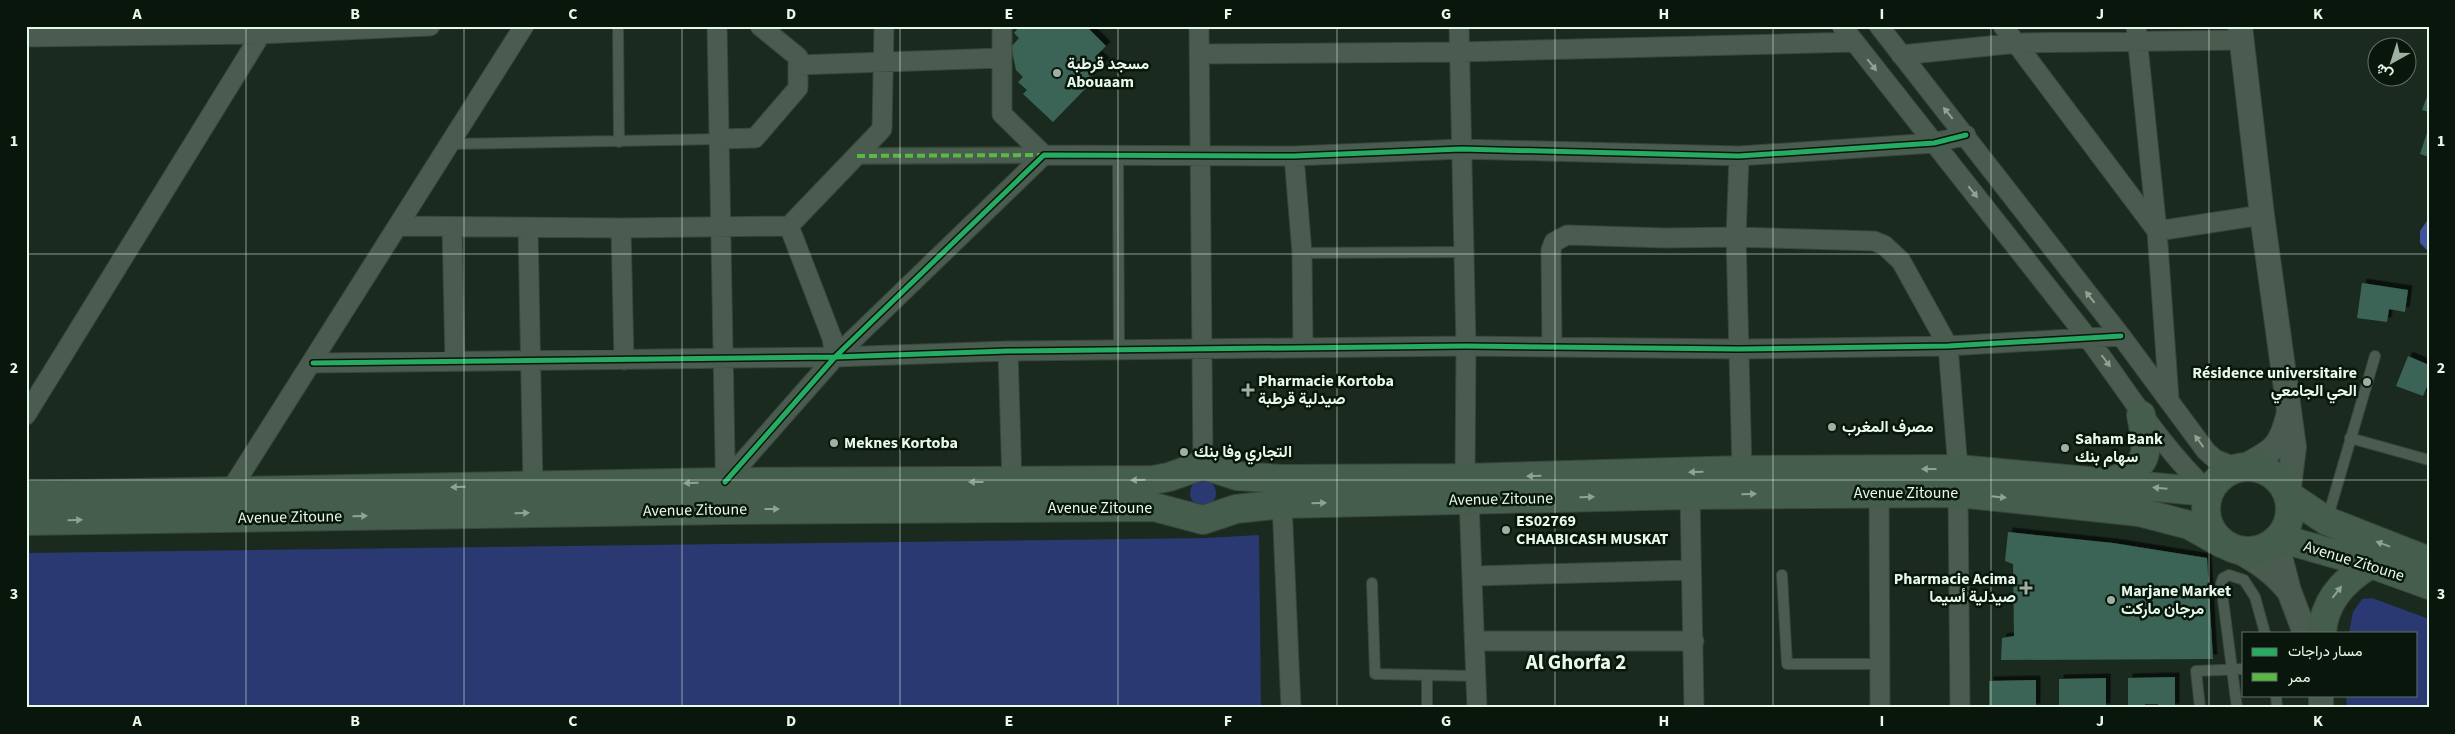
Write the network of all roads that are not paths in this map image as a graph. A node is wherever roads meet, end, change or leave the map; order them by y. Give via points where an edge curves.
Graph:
1 (430, 26) edge
2 (524, 26) edge
3 (618, 26) edge
4 (717, 26) edge
5 (760, 26) edge
6 (884, 26) edge
7 (1002, 26) edge
8 (1199, 26) edge
9 (1459, 26) edge
10 (1842, 26) edge
11 (1879, 26) edge
12 (2003, 26) edge
13 (263, 30) edge
14 (2241, 33) edge
15 (2136, 34) edge
16 (26, 37) edge
17 (1855, 42) junction
18 (2018, 43) junction
19 (1459, 52) junction
20 (1199, 54) junction
21 (1902, 55) junction
22 (1001, 58) junction
23 (883, 61) junction
24 (798, 65) junction
25 (1966, 135) junction
26 (720, 139) junction
27 (619, 142) junction
28 (1934, 143) junction
29 (450, 144) junction
30 (1460, 149) junction
31 (1118, 154) junction
32 (1044, 155) junction
33 (1200, 155) junction
34 (857, 156) junction
35 (1294, 156) junction
36 (1739, 156) junction
37 (2262, 215) junction
38 (399, 226) junction
39 (722, 226) junction
40 (789, 226) junction
41 (528, 227) junction
42 (452, 228) junction
43 (621, 228) junction
44 (2157, 231) junction
45 (1736, 237) junction
46 (1464, 252) junction
47 (1302, 253) junction
48 (2121, 336) junction
49 (2087, 337) junction
50 (1466, 346) junction
51 (1552, 346) junction
52 (1948, 346) junction
53 (1303, 348) junction
54 (1739, 349) junction
55 (1202, 350) junction
56 (1008, 351) junction
57 (1118, 351) junction
58 (2376, 356) dead end
59 (835, 357) junction
60 (723, 358) junction
61 (530, 360) junction
62 (624, 360) junction
63 (456, 361) junction
64 (313, 363) junction
65 (2169, 400) junction
66 (2289, 414) junction
67 (26, 415) edge
68 (2141, 415) junction
69 (2350, 438) junction
70 (2429, 460) edge
71 (2240, 467) junction
72 (1203, 469) junction
73 (1742, 470) junction
74 (1958, 481) junction
75 (725, 482) junction
76 (1012, 482) junction
77 (2109, 483) junction
78 (533, 485) junction
79 (1467, 489) junction
80 (230, 491) junction
81 (1879, 492) junction
82 (2209, 492) junction
83 (26, 495) edge
84 (1690, 495) junction
85 (2288, 495) junction
86 (1282, 504) junction
87 (726, 510) junction
88 (1206, 516) junction
89 (26, 521) edge
90 (2326, 521) junction
91 (2277, 540) junction
92 (2229, 547) junction
93 (2429, 561) edge
94 (2371, 564) junction
95 (1691, 570) junction
96 (1782, 575) dead end
97 (1473, 576) junction
98 (1372, 583) dead end
99 (2429, 585) edge
100 (2289, 591) junction
101 (2265, 632) edge
102 (2305, 632) edge
103 (2322, 632) edge
104 (1475, 641) junction
105 (1694, 641) junction
106 (1880, 664) junction
107 (2242, 669) edge
108 (2232, 670) junction
109 (1427, 676) junction
110 (1476, 676) junction
111 (1291, 708) edge
112 (1428, 708) edge
113 (1477, 708) edge
114 (1694, 708) edge
115 (1880, 708) edge
116 (1960, 708) edge
117 (2200, 708) edge
118 (2237, 708) edge

1 - 13 street
2 - 29 street
3 - 27 lane
4 - 26 street
5 - 24 street via 798,56
6 - 23 street
7 - 22 street
8 - 20 street
9 - 19 street
10 - 17 street
11 - 21 street
12 - 18 street
13 - 16 street
13 - 67 street
14 - 15 street
14 - 37 street
15 - 18 street
15 - 44 street
17 - 19 street
17 -> 28 street
18 - 21 street
18 - 44 street
19 - 20 street
19 - 30 street
20 - 33 street
25 -> 21 street
22 - 23 street
22 - 32 street via 1002,114
23 - 24 street
23 - 34 street via 882,129
24 - 26 street via 798,88 755,138
25 - 28 street
48 -> 25 street
26 - 27 lane
26 - 39 street
27 - 29 lane
28 - 36 street
28 -> 49 street
29 - 38 street
30 - 35 street
30 - 36 street
30 - 46 street
31 - 32 street
31 - 33 street
31 - 57 lane
32 - 34 street
32 - 59 street
33 - 35 street
33 - 55 street
34 - 40 street
35 - 47 street
36 - 45 street
37 - 44 street
37 - 66 street
38 - 42 street
38 - 64 street
39 - 40 street
39 - 43 street
39 - 60 street
40 - 59 street via 832,338
41 - 42 street
41 - 43 street
41 - 61 street
42 - 63 street
43 - 62 street
44 - 65 street
45 - 51 street via 1577,234 1560,238 1550,250
45 - 52 street via 1857,240 1884,245 1901,261
45 - 54 street
46 - 47 lane
46 - 50 street
47 - 53 street
48 - 49 street
48 - 65 street
49 - 52 street
49 -> 68 street via 2125,387
50 - 51 street
50 - 53 street
50 - 79 street
51 - 54 street
52 - 54 street
52 - 74 street
53 - 55 street
54 - 73 street
55 - 57 street
55 - 72 street
56 - 57 street
56 - 59 street
56 - 76 street
58 - 69 lane
59 - 60 street
59 - 75 street
60 - 62 street
60 - 75 street
61 - 62 street
61 - 63 street
61 - 78 street
63 - 64 street
64 - 80 street
71 -> 65 street via 2215,459 2206,451
66 - 71 street via 2283,438 2274,448
66 - 85 street via 2294,446
68 - 77 main road via 2146,440 2144,459 2132,473
68 - 82 street
69 - 70 lane
69 - 90 lane
71 - 82 main road via 2220,477
71 - 85 main road via 2258,468 2270,473
72 -> 76 main road, Avenue Zitoune via 1153,480
72 - 79 main road, Avenue Zitoune via 1238,476
72 - 88 main road via 1230,484 1231,493 1226,509
72 - 88 main road via 1176,488 1176,497 1180,506
74 -> 73 main road, Avenue Zitoune
73 -> 79 main road, Avenue Zitoune
74 - 77 main road, Avenue Zitoune
74 - 81 main road, Avenue Zitoune
74 -> 92 main road, Avenue Zitoune via 2146,514 2189,525
74 - 116 street
76 -> 75 main road, Avenue Zitoune
75 -> 78 main road, Avenue Zitoune
75 - 87 street
82 -> 77 main road, Avenue Zitoune
78 -> 80 main road, Avenue Zitoune
79 -> 84 main road, Avenue Zitoune
86 -> 79 main road, Avenue Zitoune
79 - 97 street
80 - 83 main road, Avenue Zitoune
84 -> 81 main road, Avenue Zitoune
81 - 106 street
82 - 92 main road via 2205,515 2211,530
84 - 95 street
85 - 90 main road, Avenue Zitoune
85 - 91 main road via 2289,518
86 - 88 main road, Avenue Zitoune
86 - 111 street
87 -> 88 main road, Avenue Zitoune via 1154,507
89 -> 87 main road, Avenue Zitoune
93 -> 90 main road, Avenue Zitoune
91 - 92 main road via 2264,549 2250,552
91 - 94 main road, Avenue Zitoune
91 - 100 street
92 - 100 street via 2261,562
94 - 99 main road, Avenue Zitoune
103 -> 94 main road via 2332,598 2355,574
95 - 97 street
95 - 105 street
96 - 106 lane via 1787,664
97 - 104 street
98 - 109 lane via 1375,674
100 - 102 street
101 - 108 lane via 2255,597 2244,580 2229,575 2224,578 2221,584
104 - 105 street
104 - 110 street
105 - 114 street
106 - 115 street
107 - 108 lane
108 - 117 lane via 2196,671
108 - 118 lane
109 - 110 lane
109 - 112 lane
110 - 113 street

